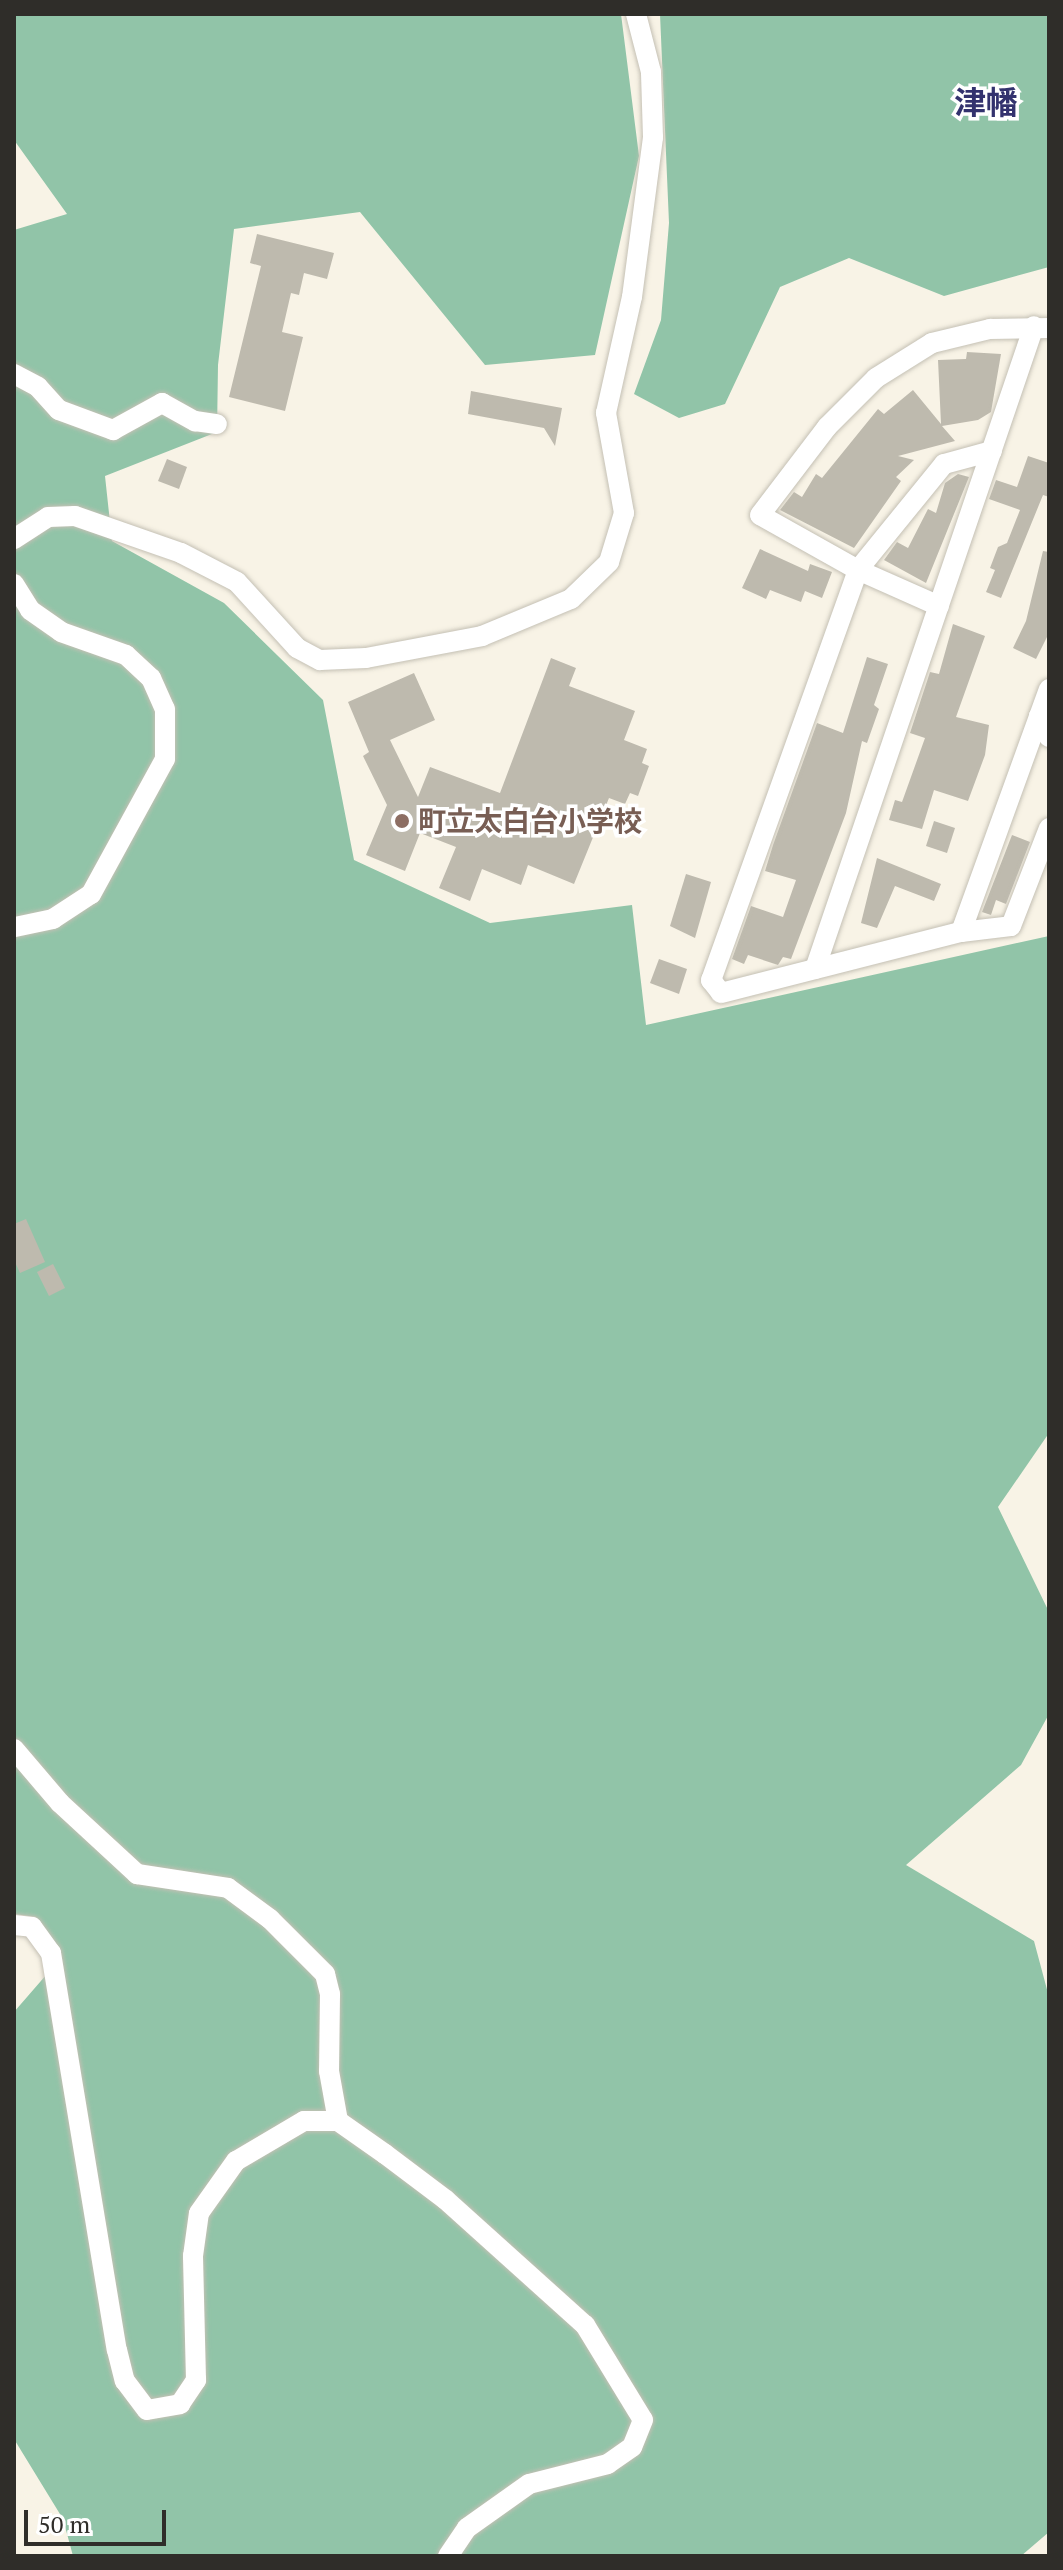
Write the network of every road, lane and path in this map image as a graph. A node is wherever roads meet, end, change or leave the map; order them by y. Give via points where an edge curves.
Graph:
1 (636, 14) edge
2 (1041, 327) edge
3 (14, 374) edge
4 (217, 424) dead end
5 (992, 451) junction
6 (14, 539) edge
7 (858, 570) junction
8 (14, 584) edge
9 (939, 606) junction
10 (1049, 689) edge
11 (1039, 716) junction
12 (1049, 737) edge
13 (1049, 828) edge
14 (14, 927) edge
15 (961, 932) junction
16 (815, 969) junction
17 (14, 1749) edge
18 (14, 1925) edge
19 (338, 2121) junction
20 (448, 2556) edge

1 - 6 street via 651,72 653,137 632,297 606,413 624,513 609,562 571,599 482,636 366,658 320,660 297,648 237,582 181,553 75,516 48,517
2 - 5 street
2 - 7 street via 990,329 932,343 876,378 827,427 760,515
3 - 4 street via 38,387 59,410 113,430 162,403 195,421
5 - 7 street via 944,464
5 - 9 street
7 - 9 street
7 - 16 street via 711,980 721,993
8 - 14 street via 30,610 61,632 126,655 151,678 165,709 165,759 91,894 53,919
9 - 16 street
10 - 11 street
11 - 12 street
11 - 15 street
13 - 15 street via 1011,926
15 - 16 street
17 - 19 street via 60,1803 137,1874 228,1888 270,1919 325,1974 330,1994 329,2071
18 - 19 street via 32,1927 51,1953 117,2350 125,2381 147,2410 180,2404 196,2380 193,2256 199,2213 217,2184 236,2161 304,2121
19 - 20 street via 446,2200 585,2325 643,2420 632,2447 608,2464 529,2484 467,2528

